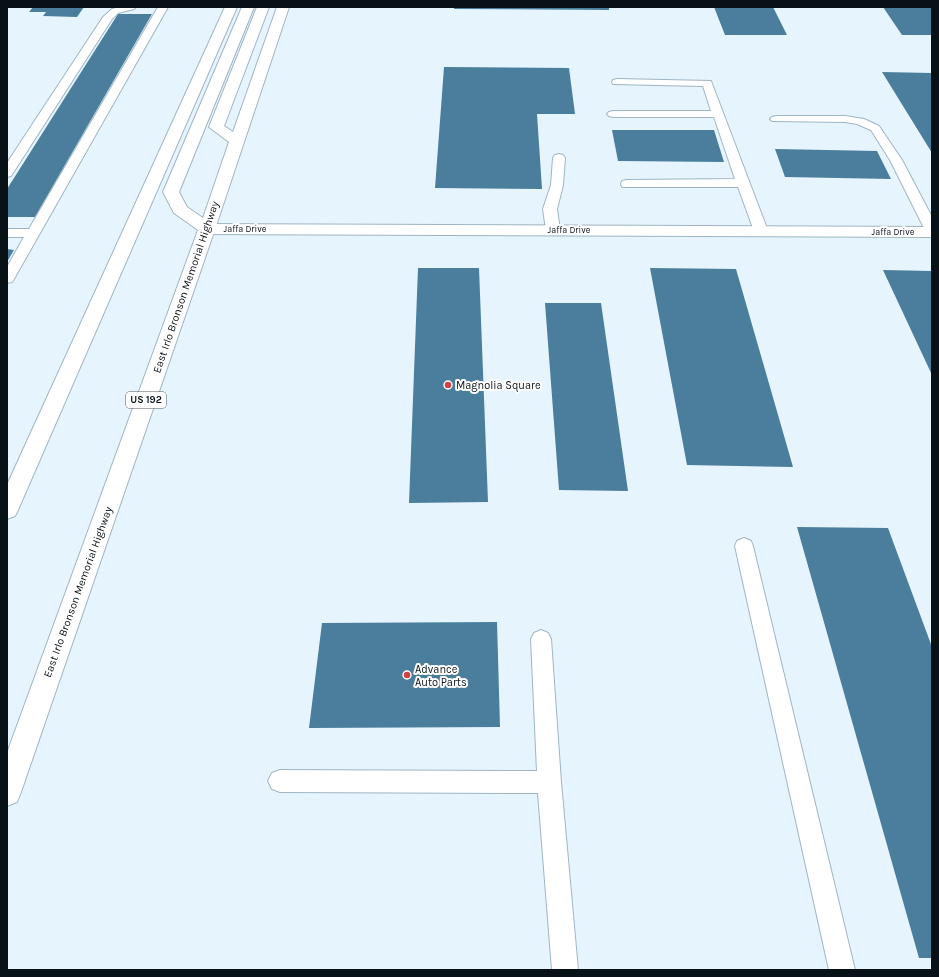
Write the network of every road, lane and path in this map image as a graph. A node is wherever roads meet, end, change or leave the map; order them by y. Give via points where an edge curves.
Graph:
1 (131, 7) edge
2 (163, 7) edge
3 (231, 7) edge
4 (248, 7) edge
5 (263, 7) edge
6 (283, 7) edge
7 (617, 82) dead end
8 (613, 114) dead end
9 (718, 114) junction
10 (776, 118) dead end
11 (237, 141) junction
12 (559, 158) dead end
13 (7, 173) edge
14 (743, 183) junction
15 (627, 184) dead end
16 (207, 229) junction
17 (553, 230) junction
18 (761, 231) junction
19 (932, 231) edge
20 (7, 233) edge
21 (34, 233) junction
22 (7, 278) edge
23 (7, 510) edge
24 (744, 546) dead end
25 (541, 638) dead end
26 (280, 782) dead end
27 (549, 782) junction
28 (7, 792) edge
29 (565, 970) edge
30 (842, 970) edge

1 - 13 lane via 115,11 108,17
2 - 21 lane
3 - 23 main road
4 - 16 main road via 171,192 180,210
5 - 11 main road via 216,127
6 - 11 main road, East Irlo Bronson Memorial Highway / US 192
7 - 9 lane via 707,83
8 - 9 lane
9 - 14 lane
10 - 19 lane via 845,119 860,121 875,128 896,160
11 - 16 main road, East Irlo Bronson Memorial Highway / US 192
12 - 17 lane via 557,185 550,209
14 - 15 lane
14 - 18 lane
16 - 17 main road, Jaffa Drive
16 - 28 main road, East Irlo Bronson Memorial Highway / US 192
17 - 18 main road, Jaffa Drive
18 - 19 main road, Jaffa Drive
20 - 21 lane
21 - 22 lane
24 - 30 lane
25 - 27 lane
26 - 27 lane
27 - 29 lane

